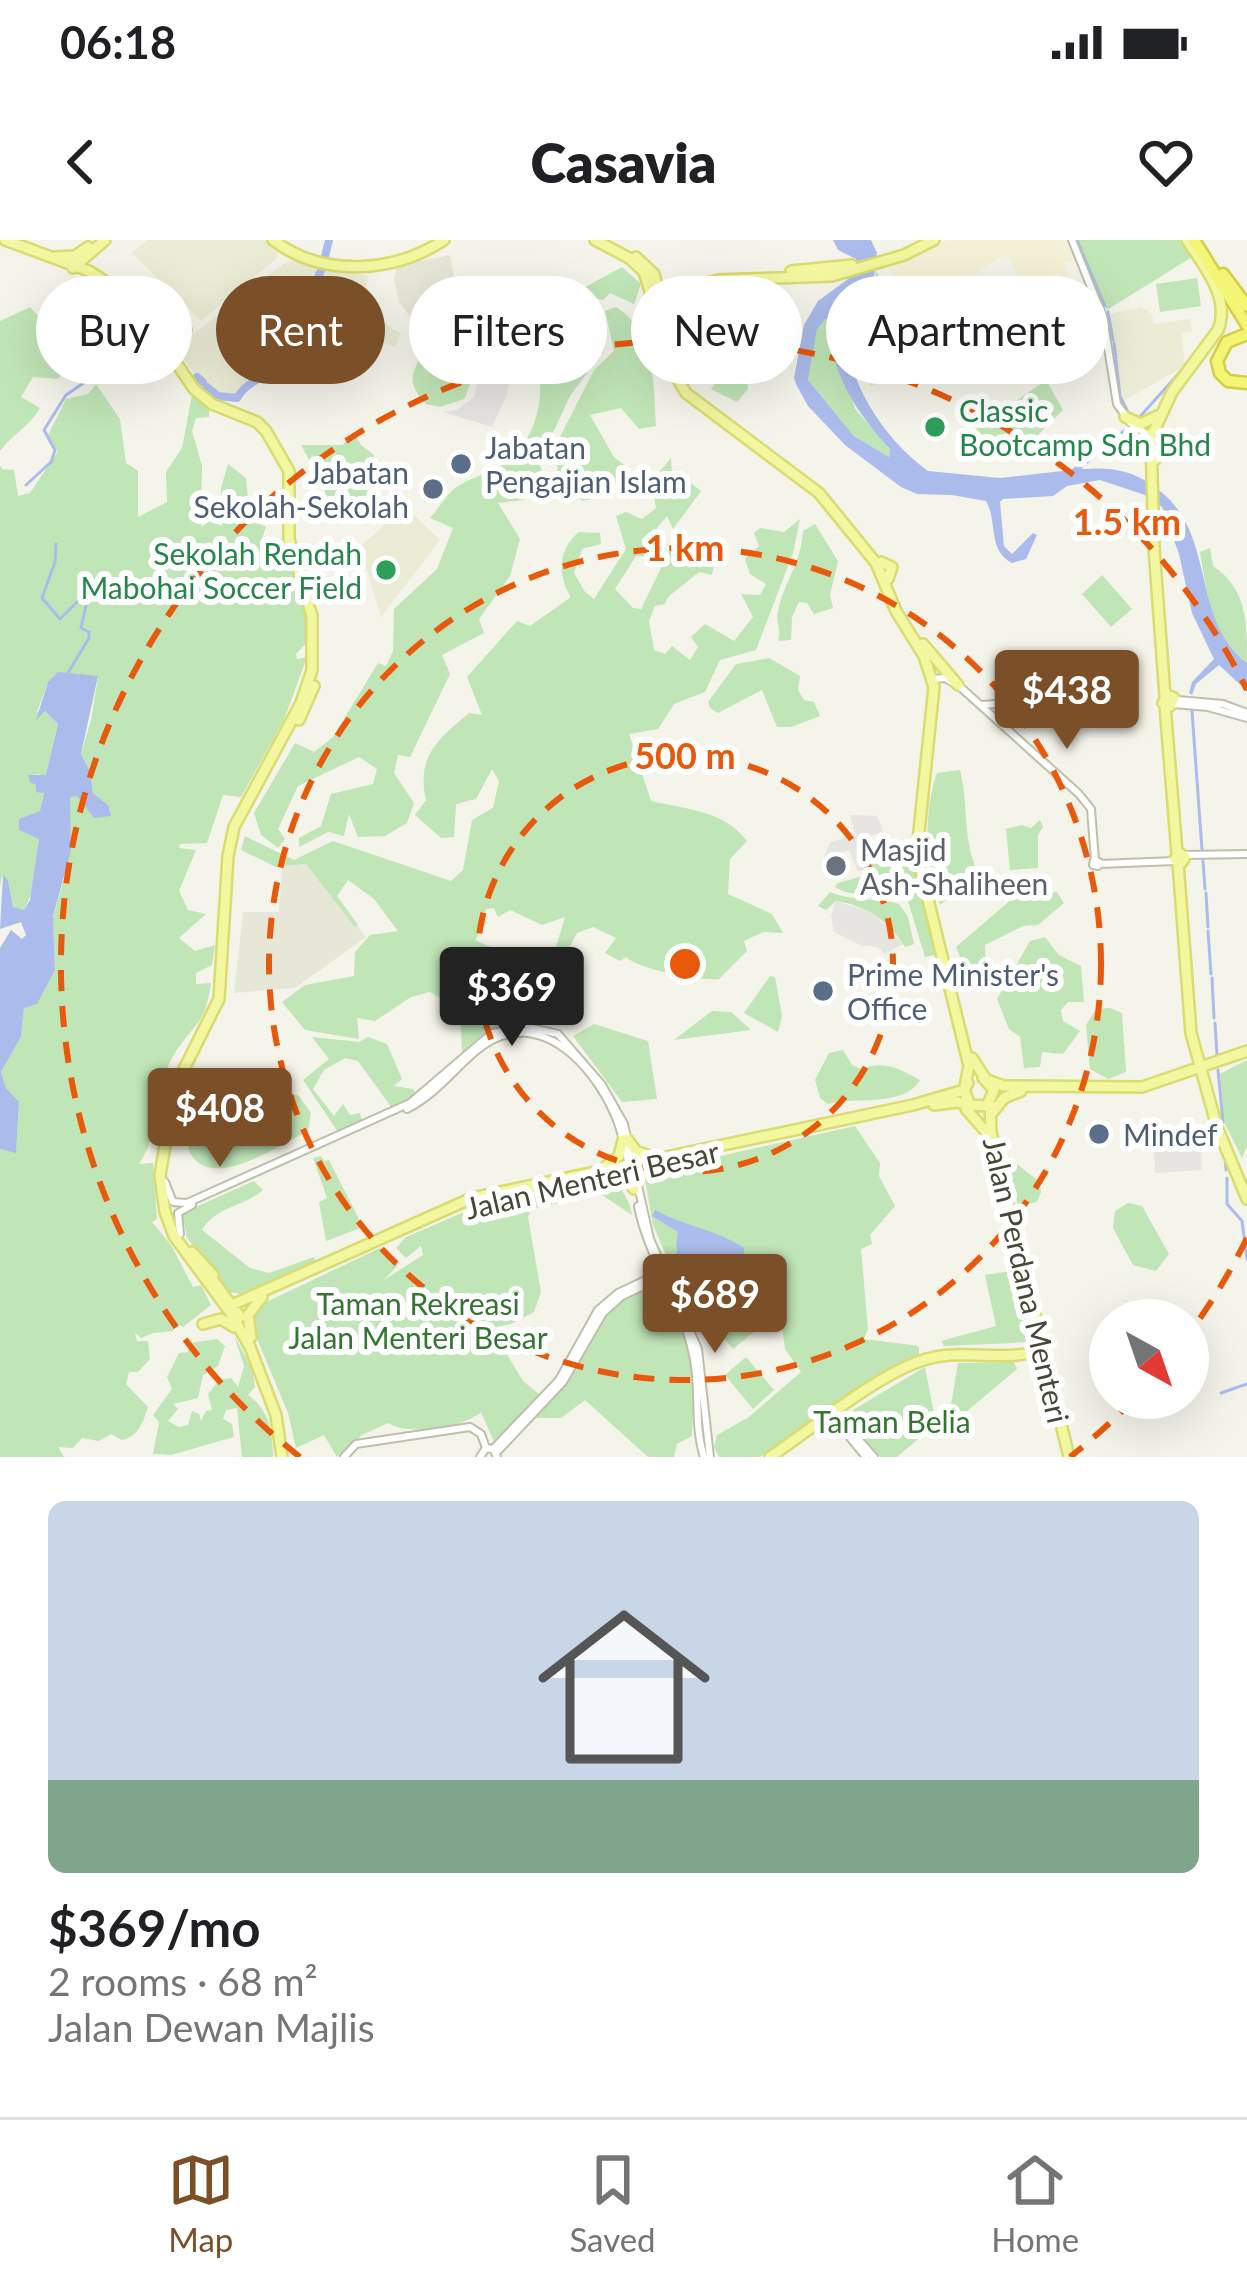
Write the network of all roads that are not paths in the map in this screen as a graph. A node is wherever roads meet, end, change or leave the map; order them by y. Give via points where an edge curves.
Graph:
1 (5, 240) edge
2 (18, 240) edge
3 (441, 240) edge
4 (598, 240) edge
5 (925, 240) edge
6 (934, 240) edge
7 (1072, 240) edge
8 (1196, 242) edge
9 (96, 243) edge
10 (285, 249) edge
11 (56, 256) junction
12 (892, 256) junction
13 (325, 259) junction
14 (74, 265) junction
15 (98, 269) junction
16 (654, 274) joint
17 (778, 274) junction
18 (96, 276) edge
19 (105, 276) edge
20 (646, 276) edge
21 (657, 276) edge
22 (758, 276) edge
23 (1247, 310) edge
24 (1247, 325) edge
25 (1247, 336) edge
26 (1247, 381) edge
27 (191, 384) edge
28 (681, 384) edge
29 (684, 384) edge
30 (1167, 400) junction
31 (1130, 422) junction
32 (1153, 436) junction
33 (1169, 450) dead end
34 (1153, 466) junction
35 (293, 491) junction
36 (919, 640) junction
37 (319, 650) junction
38 (313, 664) junction
39 (935, 679) junction
40 (958, 685) junction
41 (940, 691) junction
42 (310, 697) junction
43 (1170, 701) junction
44 (996, 704) dead end
45 (981, 706) junction
46 (1247, 716) edge
47 (1173, 729) junction
48 (279, 743) junction
49 (1169, 757) junction
50 (1178, 799) junction
51 (1175, 825) junction
52 (1247, 854) edge
53 (1180, 858) junction
54 (937, 920) junction
55 (1187, 932) junction
56 (1183, 952) junction
57 (941, 956) junction
58 (1190, 1007) junction
59 (1191, 1033) junction
60 (568, 1045) junction
61 (970, 1051) junction
62 (1247, 1054) edge
63 (1210, 1068) junction
64 (1183, 1077) junction
65 (987, 1080) junction
66 (1210, 1085) junction
67 (1066, 1086) junction
68 (1120, 1086) junction
69 (965, 1088) junction
70 (1020, 1089) junction
71 (1083, 1092) junction
72 (1142, 1092) junction
73 (992, 1101) junction
74 (944, 1103) junction
75 (972, 1106) junction
76 (914, 1107) junction
77 (989, 1132) junction
78 (625, 1139) junction
79 (167, 1143) junction
80 (663, 1159) junction
81 (631, 1166) junction
82 (595, 1170) junction
83 (610, 1172) junction
84 (165, 1182) junction
85 (636, 1186) junction
86 (1247, 1186) edge
87 (1247, 1199) edge
88 (180, 1234) junction
89 (192, 1252) junction
90 (652, 1256) junction
91 (663, 1275) junction
92 (210, 1285) junction
93 (643, 1286) junction
94 (623, 1291) junction
95 (258, 1296) junction
96 (675, 1304) junction
97 (232, 1308) junction
98 (249, 1338) junction
99 (1041, 1349) junction
100 (1021, 1357) junction
101 (1043, 1368) junction
102 (835, 1416) junction
103 (526, 1417) junction
104 (493, 1452) edge
105 (285, 1457) edge
106 (344, 1457) edge
107 (480, 1457) edge
108 (707, 1457) edge
109 (774, 1457) edge
110 (870, 1457) edge
111 (1066, 1457) edge

1 - 14 main road
2 - 11 main road
3 - 13 main road via 382,263
3 - 13 main road via 370,273
4 - 16 main road
4 - 20 main road
5 - 12 main road
6 - 12 main road
7 - 31 street via 1103,317 1116,399
8 - 23 highway
8 - 24 highway
8 - 30 main road via 1222,318
9 - 11 main road
9 - 14 main road
9 - 15 main road via 90,260
10 - 13 main road
11 - 14 main road
12 - 17 main road
12 - 17 main road via 838,275
14 - 15 main road
14 - 18 main road
15 - 19 main road
16 - 21 main road
17 - 22 main road
25 - 26 highway via 1230,344 1221,363 1230,378
27 - 35 main road via 212,404 264,425
28 - 39 main road via 833,508 876,563
29 - 36 main road via 821,490 892,567 888,579
30 - 31 main road via 1148,424
30 - 32 main road
31 - 32 street
31 - 34 main road
32 - 34 main road
33 - 34 main road via 1161,449
34 - 43 main road
35 - 37 main road via 295,552
35 - 38 main road via 290,545 312,616
36 - 39 main road
36 - 40 main road
37 - 38 main road
37 - 42 main road
38 - 48 main road
39 - 40 street
39 - 41 main road
39 - 57 main road via 919,850
40 - 41 main road via 944,683
40 - 45 street
41 - 54 main road via 924,841
42 - 48 main road
42 - 79 main road via 238,829 226,993 181,1084
43 - 46 street via 1223,704
43 - 47 main road
43 - 49 main road
44 - 45 street
45 - 53 street via 1087,804 1097,862
47 - 49 main road
47 - 50 main road
48 - 79 main road via 234,827 219,999 173,1091
49 - 51 main road
50 - 51 main road
50 - 53 main road
51 - 53 main road
52 - 53 street
53 - 55 main road
53 - 56 main road
54 - 57 main road
54 - 61 main road
55 - 56 main road
55 - 58 main road
56 - 58 main road
57 - 69 main road via 969,1066
58 - 59 main road
58 - 63 main road
59 - 63 main road
59 - 64 main road
60 - 78 street
60 - 84 street via 542,1029 492,1033 437,1084 385,1116 187,1203 173,1202
60 - 88 street via 529,1034 489,1042 425,1100 182,1209
61 - 65 main road
61 - 70 main road via 987,1075
62 - 63 main road
63 - 64 main road
63 - 66 main road
64 - 66 main road
64 - 68 main road
64 - 72 main road
65 - 69 main road via 973,1078
65 - 70 main road
65 - 73 main road
66 - 86 main road
66 - 87 main road via 1217,1127
67 - 68 main road
67 - 70 main road
67 - 71 main road
68 - 72 main road
69 - 75 main road
69 - 76 main road, Jalan Menteri Besar
70 - 71 main road
70 - 73 main road
70 - 77 main road via 997,1103
71 - 72 main road
73 - 75 main road
73 - 77 main road, Jalan Perdana Menteri
74 - 75 main road, Jalan Menteri Besar
74 - 76 main road, Jalan Menteri Besar
74 - 77 main road via 971,1112
75 - 77 main road, Jalan Perdana Menteri
76 - 80 main road, Jalan Menteri Besar
77 - 99 main road, Jalan Perdana Menteri
78 - 80 main road via 640,1154
78 - 81 street
78 - 82 main road via 616,1160
79 - 84 main road
79 - 92 main road via 167,1219
80 - 81 main road, Jalan Menteri Besar
80 - 85 main road
81 - 82 main road, Jalan Menteri Besar
81 - 83 main road, Jalan Menteri Besar
81 - 85 street
82 - 95 main road, Jalan Menteri Besar via 472,1198
83 - 85 main road
83 - 95 main road, Jalan Menteri Besar via 474,1203
84 - 88 main road
85 - 90 street
85 - 91 street
88 - 89 main road
89 - 95 main road via 228,1292
89 - 97 main road
90 - 91 street
90 - 94 street via 649,1273
91 - 93 street
91 - 94 street
91 - 96 street
91 - 108 street via 703,1371
92 - 97 main road
92 - 98 main road via 217,1303 201,1322 226,1321
93 - 96 street via 661,1287
93 - 103 street via 603,1313 563,1382
94 - 103 street via 598,1310 559,1380
95 - 97 main road, Jalan Menteri Besar
95 - 98 main road
96 - 108 street via 694,1355
97 - 98 main road
98 - 105 main road via 281,1412
99 - 100 main road
99 - 101 main road, Jalan Perdana Menteri
99 - 111 main road, Jalan Perdana Menteri
100 - 101 main road
100 - 102 main road via 927,1362
101 - 111 main road, Jalan Perdana Menteri
102 - 109 main road
102 - 110 street
103 - 104 street
104 - 106 street via 470,1427 356,1444
104 - 107 street

